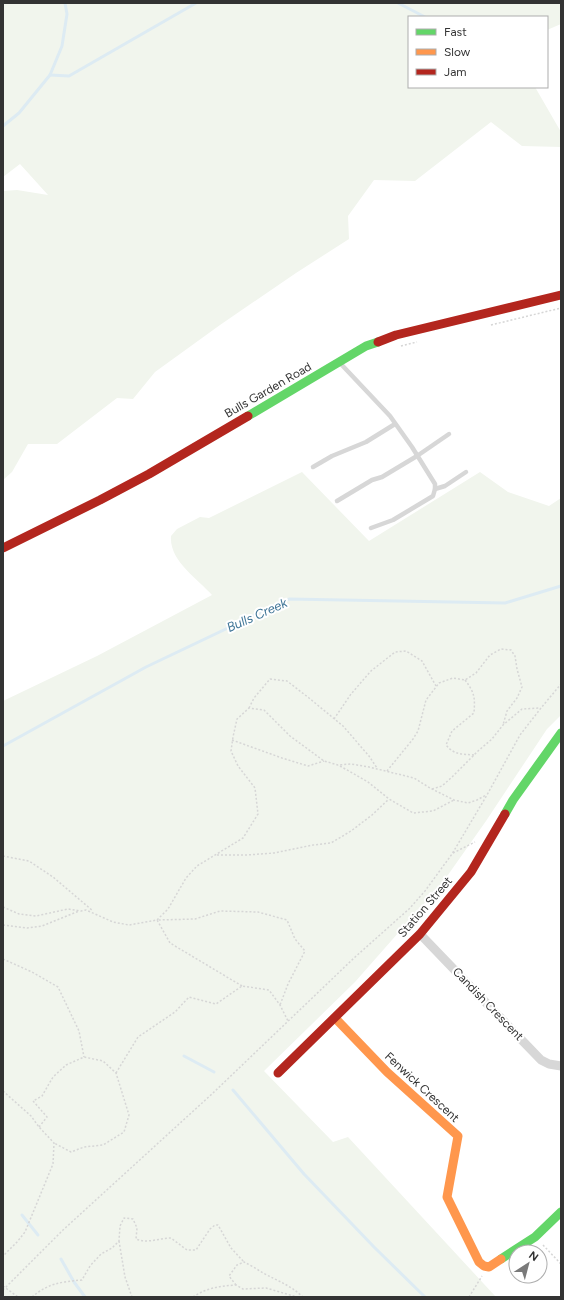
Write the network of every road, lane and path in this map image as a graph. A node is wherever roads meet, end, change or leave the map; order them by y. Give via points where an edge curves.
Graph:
1 (561, 295) edge
2 (561, 308) edge
3 (492, 324) dead end
4 (422, 340) dead end
5 (397, 347) dead end
6 (339, 362) junction
7 (395, 424) junction
8 (449, 434) dead end
9 (417, 456) junction
10 (314, 467) dead end
11 (466, 472) dead end
12 (435, 489) junction
13 (337, 501) dead end
14 (371, 528) dead end
15 (3, 548) edge
16 (465, 680) junction
17 (561, 684) edge
18 (436, 687) junction
19 (249, 708) junction
20 (541, 708) junction
21 (334, 719) junction
22 (503, 725) junction
23 (561, 733) edge
24 (232, 740) junction
25 (475, 755) junction
26 (324, 761) junction
27 (338, 765) junction
28 (376, 768) junction
29 (387, 771) junction
30 (432, 789) junction
31 (487, 794) junction
32 (389, 799) junction
33 (454, 800) junction
34 (491, 839) junction
35 (216, 854) junction
36 (452, 854) junction
37 (3, 856) edge
38 (3, 907) edge
39 (81, 910) junction
40 (94, 913) junction
41 (157, 920) junction
42 (3, 925) edge
43 (420, 934) junction
44 (3, 959) edge
45 (242, 986) junction
46 (280, 1005) junction
47 (335, 1018) junction
48 (288, 1021) junction
49 (84, 1057) junction
50 (561, 1066) edge
51 (116, 1073) junction
52 (278, 1073) dead end
53 (3, 1091) edge
54 (39, 1127) junction
55 (54, 1143) junction
56 (561, 1212) edge
57 (535, 1237) junction
58 (119, 1241) junction
59 (3, 1256) edge
60 (244, 1262) junction
61 (561, 1264) edge
62 (489, 1267) junction
63 (236, 1285) junction
64 (3, 1286) edge
65 (6, 1287) junction
66 (3, 1290) edge
67 (18, 1297) edge
68 (32, 1297) edge
69 (132, 1297) edge
70 (193, 1297) edge
71 (297, 1297) edge
72 (303, 1297) edge
73 (470, 1297) edge

1 - 6 street, Bulls Garden Road via 396,335 366,346
2 - 3 path
4 - 5 path
6 - 7 lane
6 - 15 street, Bulls Garden Road via 149,474
7 - 9 lane
7 - 10 lane via 366,442 332,456
8 - 9 lane
9 - 12 lane
9 - 13 lane via 382,478 372,480
11 - 12 lane via 445,486
12 - 14 lane via 433,496 406,513
16 - 18 path via 453,678 439,683
16 - 22 path via 476,673 490,655 502,649 511,650 515,656 522,687 507,711
16 - 25 path via 475,699 474,713 452,731 446,745 458,754
17 - 20 path
18 - 21 path via 422,661 406,651 395,652 371,671
18 - 29 path via 426,700 418,731
19 - 21 path via 270,679 287,680
19 - 24 path via 237,719
19 - 26 path via 264,710 290,736
20 - 22 path via 522,709
20 - 31 path via 520,735
21 - 28 path via 369,756
22 - 25 path
23 - 34 street, Station Street via 513,800
24 - 26 path via 308,766
24 - 35 path via 231,751 238,766 255,788 258,814 243,838
25 - 30 path via 442,786
26 - 27 path
27 - 28 path via 351,764
27 - 32 path via 368,782
28 - 29 path
29 - 30 path via 414,778
30 - 33 path
31 - 33 path via 468,802
31 - 36 path
32 - 33 path via 413,813 433,811
32 - 35 path via 372,815 331,844 274,853
34 - 36 path via 474,843
34 - 43 street, Station Street via 470,872
35 - 41 path via 197,866 186,878 168,909
36 - 48 path via 409,909
37 - 40 path via 29,862 53,877
38 - 39 path via 19,914 36,916 68,909
39 - 40 path
39 - 42 path via 42,926 27,928
40 - 41 path via 113,922 129,925
41 - 45 path via 170,943
41 - 46 path via 195,920 220,910 258,912 287,920 295,939 305,951
43 - 47 street, Station Street
43 - 50 street, Candish Crescent via 541,1060
44 - 49 path via 58,987 79,1031
45 - 46 path via 269,990
45 - 51 path via 216,1004 189,997 175,1012 138,1037
46 - 48 path
47 - 52 street, Station Street
47 - 62 street, Fenwick Crescent via 387,1072 458,1136 447,1197 480,1262
48 - 65 path
49 - 51 path via 104,1061
49 - 54 path via 66,1066 53,1077 42,1096 33,1101 47,1117
51 - 55 path via 129,1115 124,1132 103,1145 84,1147 71,1152
53 - 54 path via 31,1116
54 - 55 path
55 - 59 path via 52,1164 25,1232
56 - 57 street
57 - 61 path
57 - 62 street
58 - 60 path via 120,1226 124,1218 133,1219 137,1228 136,1239 149,1241 171,1238 186,1250 196,1250 210,1229 218,1225 231,1248
58 - 68 path via 101,1254 82,1280 50,1285
58 - 69 path via 125,1277
60 - 63 path via 237,1264 229,1276
60 - 72 path via 285,1283
62 - 73 path
63 - 70 path via 205,1290
63 - 71 path via 242,1289 266,1288
64 - 65 path
65 - 66 path
65 - 67 path

